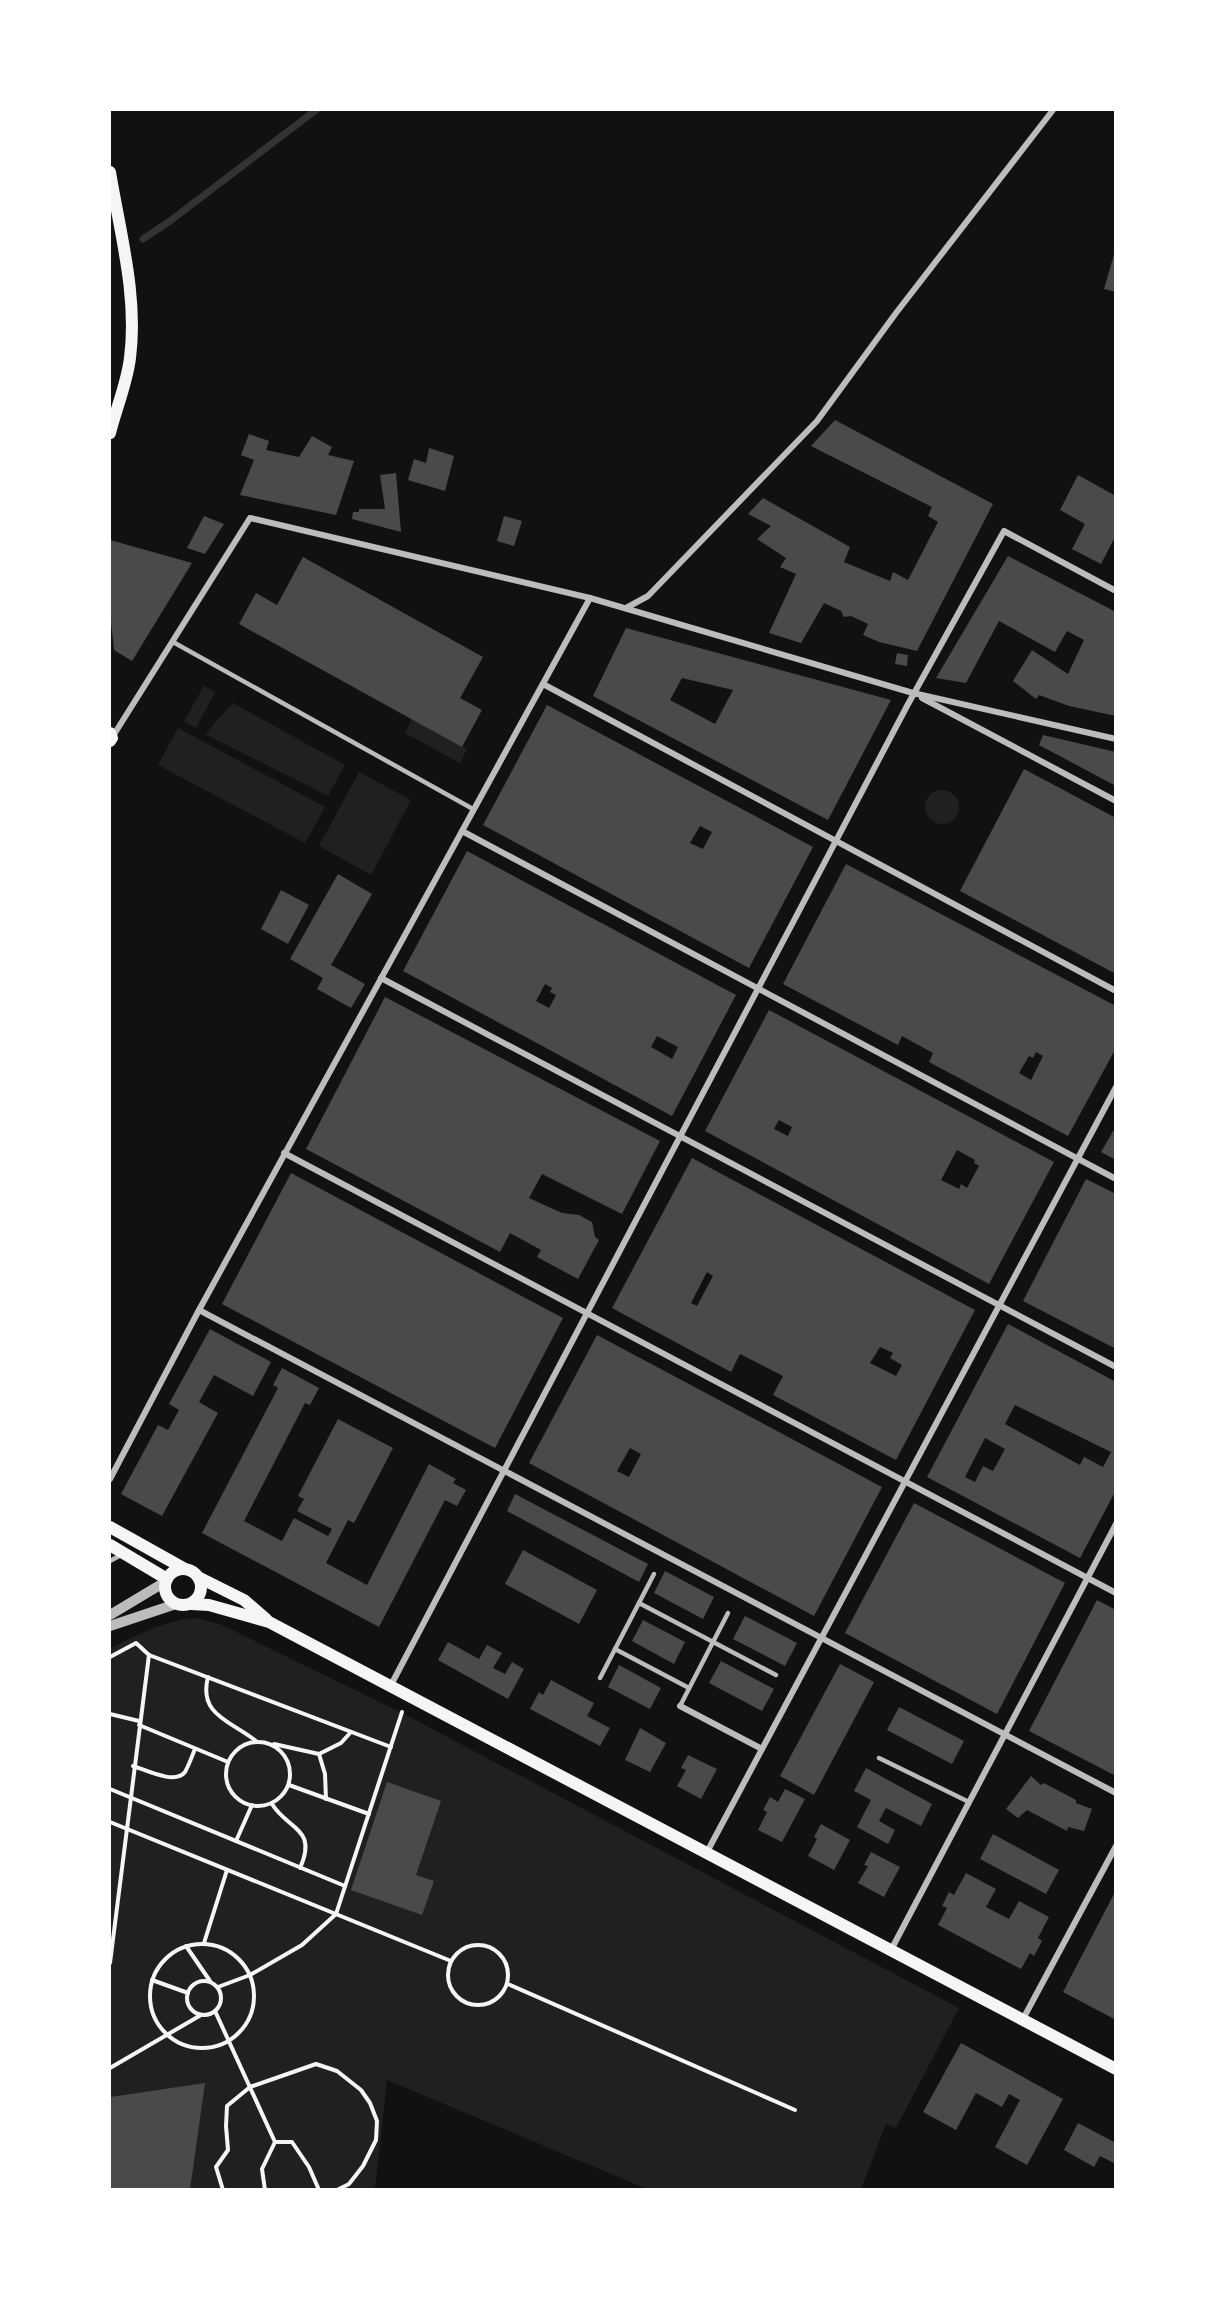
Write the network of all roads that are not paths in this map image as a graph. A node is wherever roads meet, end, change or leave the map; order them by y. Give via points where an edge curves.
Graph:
1 (1053, 110) edge
2 (110, 172) edge
3 (110, 433) edge
4 (1116, 591) edge
5 (591, 598) junction
6 (626, 608) junction
7 (172, 642) junction
8 (543, 684) junction
9 (913, 693) junction
10 (110, 737) edge
11 (1116, 739) edge
12 (1116, 801) edge
13 (473, 809) junction
14 (462, 831) junction
15 (835, 841) junction
16 (381, 978) junction
17 (758, 989) junction
18 (1116, 991) edge
19 (1116, 1087) edge
20 (680, 1135) junction
21 (285, 1153) junction
22 (1077, 1159) junction
23 (1116, 1179) edge
24 (998, 1304) junction
25 (199, 1310) junction
26 (587, 1313) junction
27 (1116, 1367) edge
28 (505, 1471) junction
29 (110, 1479) edge
30 (904, 1481) junction
31 (1116, 1524) edge
32 (110, 1527) edge
33 (110, 1545) edge
34 (123, 1553) junction
35 (110, 1561) edge
36 (185, 1569) junction
37 (654, 1574) dead end
38 (198, 1577) junction
39 (1087, 1578) junction
40 (166, 1581) junction
41 (1116, 1593) edge
42 (639, 1603) junction
43 (191, 1604) junction
44 (176, 1605) junction
45 (728, 1613) dead end
46 (110, 1615) edge
47 (269, 1622) junction
48 (110, 1626) edge
49 (821, 1638) junction
50 (713, 1642) junction
51 (615, 1649) junction
52 (776, 1675) dead end
53 (600, 1678) dead end
54 (391, 1685) junction
55 (689, 1688) junction
56 (680, 1706) joint
57 (1005, 1735) junction
58 (762, 1749) junction
59 (879, 1758) dead end
60 (1116, 1794) edge
61 (969, 1802) junction
62 (1116, 1846) edge
63 (707, 1852) junction
64 (891, 1950) junction
65 (1023, 2019) junction
66 (1116, 2069) edge

1 - 6 street via 816,421 648,596
2 - 3 main road via 131,291 133,327 130,361
4 - 9 street via 1004,531
5 - 6 street
5 - 7 street via 250,518
5 - 8 street
6 - 9 street
7 - 10 street
7 - 13 lane
8 - 13 street
8 - 15 street
9 - 11 street
9 - 12 street
9 - 15 street
13 - 14 street
14 - 16 street
14 - 17 street
15 - 17 street
15 - 18 street
16 - 20 street
16 - 21 street
17 - 20 street
17 - 22 street
19 - 22 street
20 - 24 street
20 - 26 street
21 - 25 street
21 - 26 street
22 - 23 street
22 - 24 street
24 - 27 street
24 - 30 street
25 - 28 street
25 - 29 street
26 - 28 street
26 - 30 street
28 - 49 street
28 - 54 street
30 - 39 street
30 - 49 street
31 - 39 street
32 - 36 main road
33 - 34 main road
34 - 35 lane
34 - 40 main road
36 - 38 main road
36 - 40 main road via 171,1573
37 - 42 lane
38 - 43 main road via 200,1593
38 - 47 main road via 244,1600
39 - 41 street
39 - 57 street
40 - 44 main road via 168,1599
40 - 46 street
42 - 50 lane
42 - 51 lane
43 - 44 main road
43 - 47 main road via 231,1610
44 - 48 street
45 - 50 lane
47 - 54 main road
49 - 57 street
49 - 58 street
50 - 52 lane
50 - 55 lane
51 - 53 lane
51 - 55 lane
54 - 63 main road
55 - 56 lane
56 - 58 street
57 - 60 street
57 - 61 street
58 - 63 street
59 - 61 lane
61 - 64 street
62 - 65 street
63 - 64 main road
64 - 65 main road
65 - 66 main road

